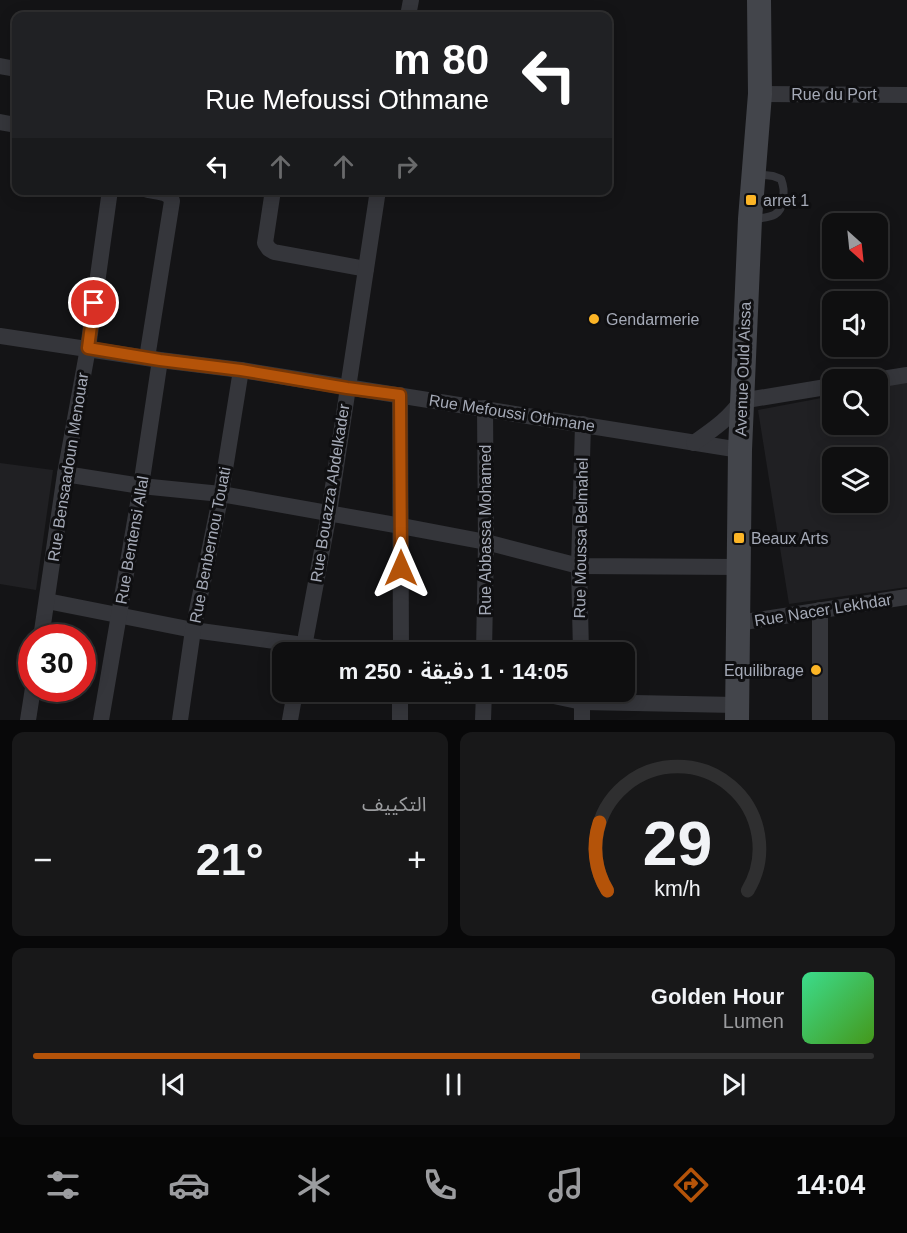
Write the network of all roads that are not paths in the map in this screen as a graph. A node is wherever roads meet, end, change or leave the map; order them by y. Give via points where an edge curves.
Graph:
1 (756, 6) edge
2 (760, 94) junction
3 (907, 95) edge
4 (753, 174) junction
5 (109, 195) edge
6 (170, 195) edge
7 (272, 195) edge
8 (377, 195) edge
9 (750, 219) junction
10 (366, 269) junction
11 (0, 336) edge
12 (88, 348) junction
13 (154, 359) junction
14 (241, 370) junction
15 (907, 375) edge
16 (888, 378) edge
17 (347, 388) junction
18 (822, 389) edge
19 (400, 395) junction
20 (741, 401) junction
21 (484, 408) junction
22 (583, 424) junction
23 (694, 443) junction
24 (740, 450) junction
25 (65, 474) junction
26 (141, 486) junction
27 (221, 494) junction
28 (329, 513) junction
29 (401, 526) junction
30 (486, 542) junction
31 (579, 566) junction
32 (738, 567) junction
33 (907, 597) edge
34 (47, 600) junction
35 (820, 610) junction
36 (119, 616) junction
37 (738, 623) junction
38 (43, 624) edge
39 (194, 630) junction
40 (304, 642) edge
41 (401, 642) edge
42 (484, 642) edge
43 (581, 642) edge
44 (272, 644) edge
45 (31, 702) edge
46 (293, 702) edge
47 (400, 702) edge
48 (484, 702) edge
49 (582, 702) edge
50 (634, 702) edge
51 (737, 712) edge
52 (28, 720) edge
53 (101, 720) edge
54 (180, 720) edge
55 (290, 720) edge
56 (400, 720) edge
57 (483, 720) edge
58 (582, 720) edge
59 (820, 720) edge

1 - 2 main road, Avenue Ould Aissa
2 - 3 street, Rue du Port
2 - 4 main road, Avenue Ould Aissa
4 - 9 main road, Avenue Ould Aissa
4 - 9 lane via 781,179 784,187 782,208 776,215
5 - 12 street, Rue Bensaadoun Menouar
6 - 13 street, Rue Bentensi Allal via 172,201
7 - 10 street via 265,243 269,249
8 - 10 street, Rue Bouazza Abdelkader
9 - 20 main road, Avenue Ould Aissa
10 - 17 street, Rue Bouazza Abdelkader
11 - 12 street, Rue Mefoussi Othmane
12 - 13 street, Rue Mefoussi Othmane
12 - 25 street, Rue Bensaadoun Menouar
13 - 14 street, Rue Mefoussi Othmane
13 - 26 street, Rue Bentensi Allal
14 - 17 street, Rue Mefoussi Othmane
14 - 27 street, Rue Benbernou Touati
15 - 16 street
17 - 19 street, Rue Mefoussi Othmane
17 - 28 street, Rue Bouazza Abdelkader
18 - 20 street
19 - 21 street, Rue Mefoussi Othmane
19 - 29 street
20 - 23 street via 716,429
20 - 24 main road, Avenue Ould Aissa
21 - 22 street, Rue Mefoussi Othmane
21 - 30 street, Rue Abbassa Mohamed
22 - 23 street, Rue Mefoussi Othmane
22 - 31 street, Rue Moussa Belmahel
23 - 24 street, Rue Mefoussi Othmane
24 - 32 main road, Avenue Ould Aissa
25 - 26 street
25 - 34 street, Rue Bensaadoun Menouar
26 - 27 street
26 - 36 street, Rue Bentensi Allal
27 - 28 street
27 - 39 street, Rue Benbernou Touati
28 - 29 street
28 - 40 street, Rue Bouazza Abdelkader
29 - 30 street
29 - 41 street
30 - 31 street
30 - 42 street, Rue Abbassa Mohamed
31 - 32 street
31 - 43 street, Rue Moussa Belmahel
32 - 37 main road, Avenue Ould Aissa
33 - 35 street, Rue Nacer Lekhdar
34 - 36 street
34 - 38 street, Rue Bensaadoun Menouar
35 - 37 street, Rue Nacer Lekhdar
35 - 59 street
36 - 39 street
36 - 53 street, Rue Bentensi Allal
37 - 51 main road, Avenue Ould Aissa
39 - 44 street
39 - 54 street, Rue Benbernou Touati
45 - 52 street
46 - 55 street
47 - 56 street
48 - 57 street
49 - 58 street
50 - 51 street

